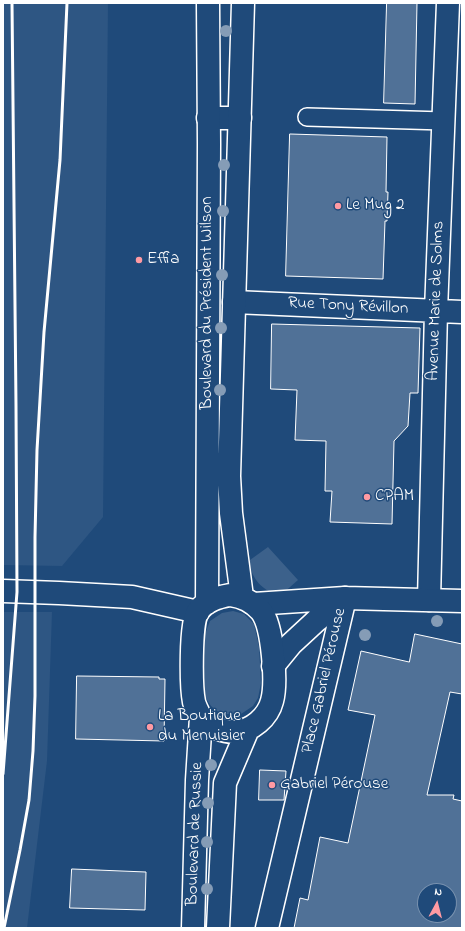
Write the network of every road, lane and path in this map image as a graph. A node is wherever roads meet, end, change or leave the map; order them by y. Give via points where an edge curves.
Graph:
1 (208, 3) edge
2 (243, 3) edge
3 (448, 3) edge
4 (307, 117) dead end
5 (208, 118) junction
6 (240, 118) junction
7 (453, 121) edge
8 (234, 302) junction
9 (436, 311) junction
10 (462, 312) edge
11 (3, 591) edge
12 (345, 598) junction
13 (248, 600) junction
14 (429, 600) junction
15 (462, 601) edge
16 (202, 608) junction
17 (273, 666) junction
18 (201, 717) junction
19 (248, 729) junction
20 (193, 928) edge
21 (218, 928) edge
22 (267, 928) edge

1 - 5 main road, Boulevard du Président Wilson
2 - 6 main road, Boulevard du Président Wilson
3 - 7 main road, Avenue Marie de Solms
4 - 7 lane
5 - 6 main road
5 - 16 main road, Boulevard du Président Wilson
6 - 8 main road, Boulevard du Président Wilson
7 - 9 main road, Avenue Marie de Solms
8 - 9 main road, Rue Tony Révillon
8 - 13 main road, Boulevard du Président Wilson via 229,476 231,513
9 - 10 main road, Rue Tony Révillon
9 - 14 main road, Avenue Marie de Solms
11 - 16 main road via 132,597
12 - 13 main road
12 - 14 main road
12 - 17 main road via 291,644
12 - 22 main road, Place Gabriel Pérouse
13 - 16 main road via 230,595 218,598
13 - 17 main road via 262,613 267,625
14 - 15 main road
16 - 18 main road via 192,635 194,702
17 - 19 main road via 272,700 259,722
18 - 19 main road via 210,725 222,730 235,732
18 - 20 main road, Boulevard de Russie
19 - 21 main road, Boulevard de Russie via 225,783

